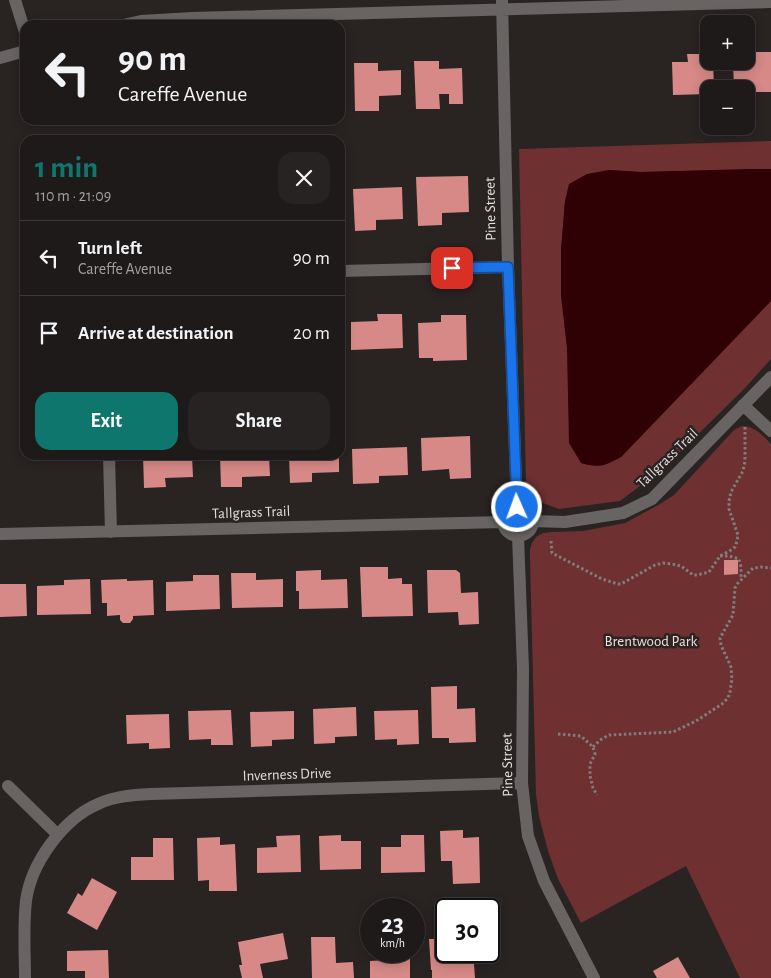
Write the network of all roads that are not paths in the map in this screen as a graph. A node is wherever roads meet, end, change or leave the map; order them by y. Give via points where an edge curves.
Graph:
1 (15, 0) edge
2 (771, 2) edge
3 (502, 5) edge
4 (21, 20) edge
5 (158, 20) edge
6 (20, 52) edge
7 (0, 58) edge
8 (508, 267) junction
9 (345, 271) edge
10 (771, 377) edge
11 (743, 406) junction
12 (771, 431) edge
13 (109, 460) edge
14 (517, 507) junction
15 (532, 521) junction
16 (503, 522) junction
17 (111, 532) junction
18 (0, 534) edge
19 (518, 536) junction
20 (522, 783) junction
21 (8, 786) dead end
22 (60, 832) junction
23 (25, 978) edge
24 (594, 978) edge

1 - 4 street
2 - 3 street
3 - 5 street
3 - 8 street, Pine Street
6 - 7 street
8 - 9 street
8 - 14 street, Pine Street
10 - 11 street, Tallgrass Trail
11 - 12 street
11 - 15 street, Tallgrass Trail via 652,499 623,513 564,522
13 - 17 street
14 - 15 street via 526,509
14 - 16 street via 508,510
15 - 19 street via 529,531
16 - 17 street, Tallgrass Trail
16 - 19 street via 506,532
17 - 18 street, Tallgrass Trail
19 - 20 street, Pine Street via 523,669
20 - 22 street, Inverness Drive via 124,796 80,814
20 - 24 street, Pine Street via 528,836 544,881
21 - 22 street
22 - 23 street, Inverness Drive via 45,850 32,876 26,900

